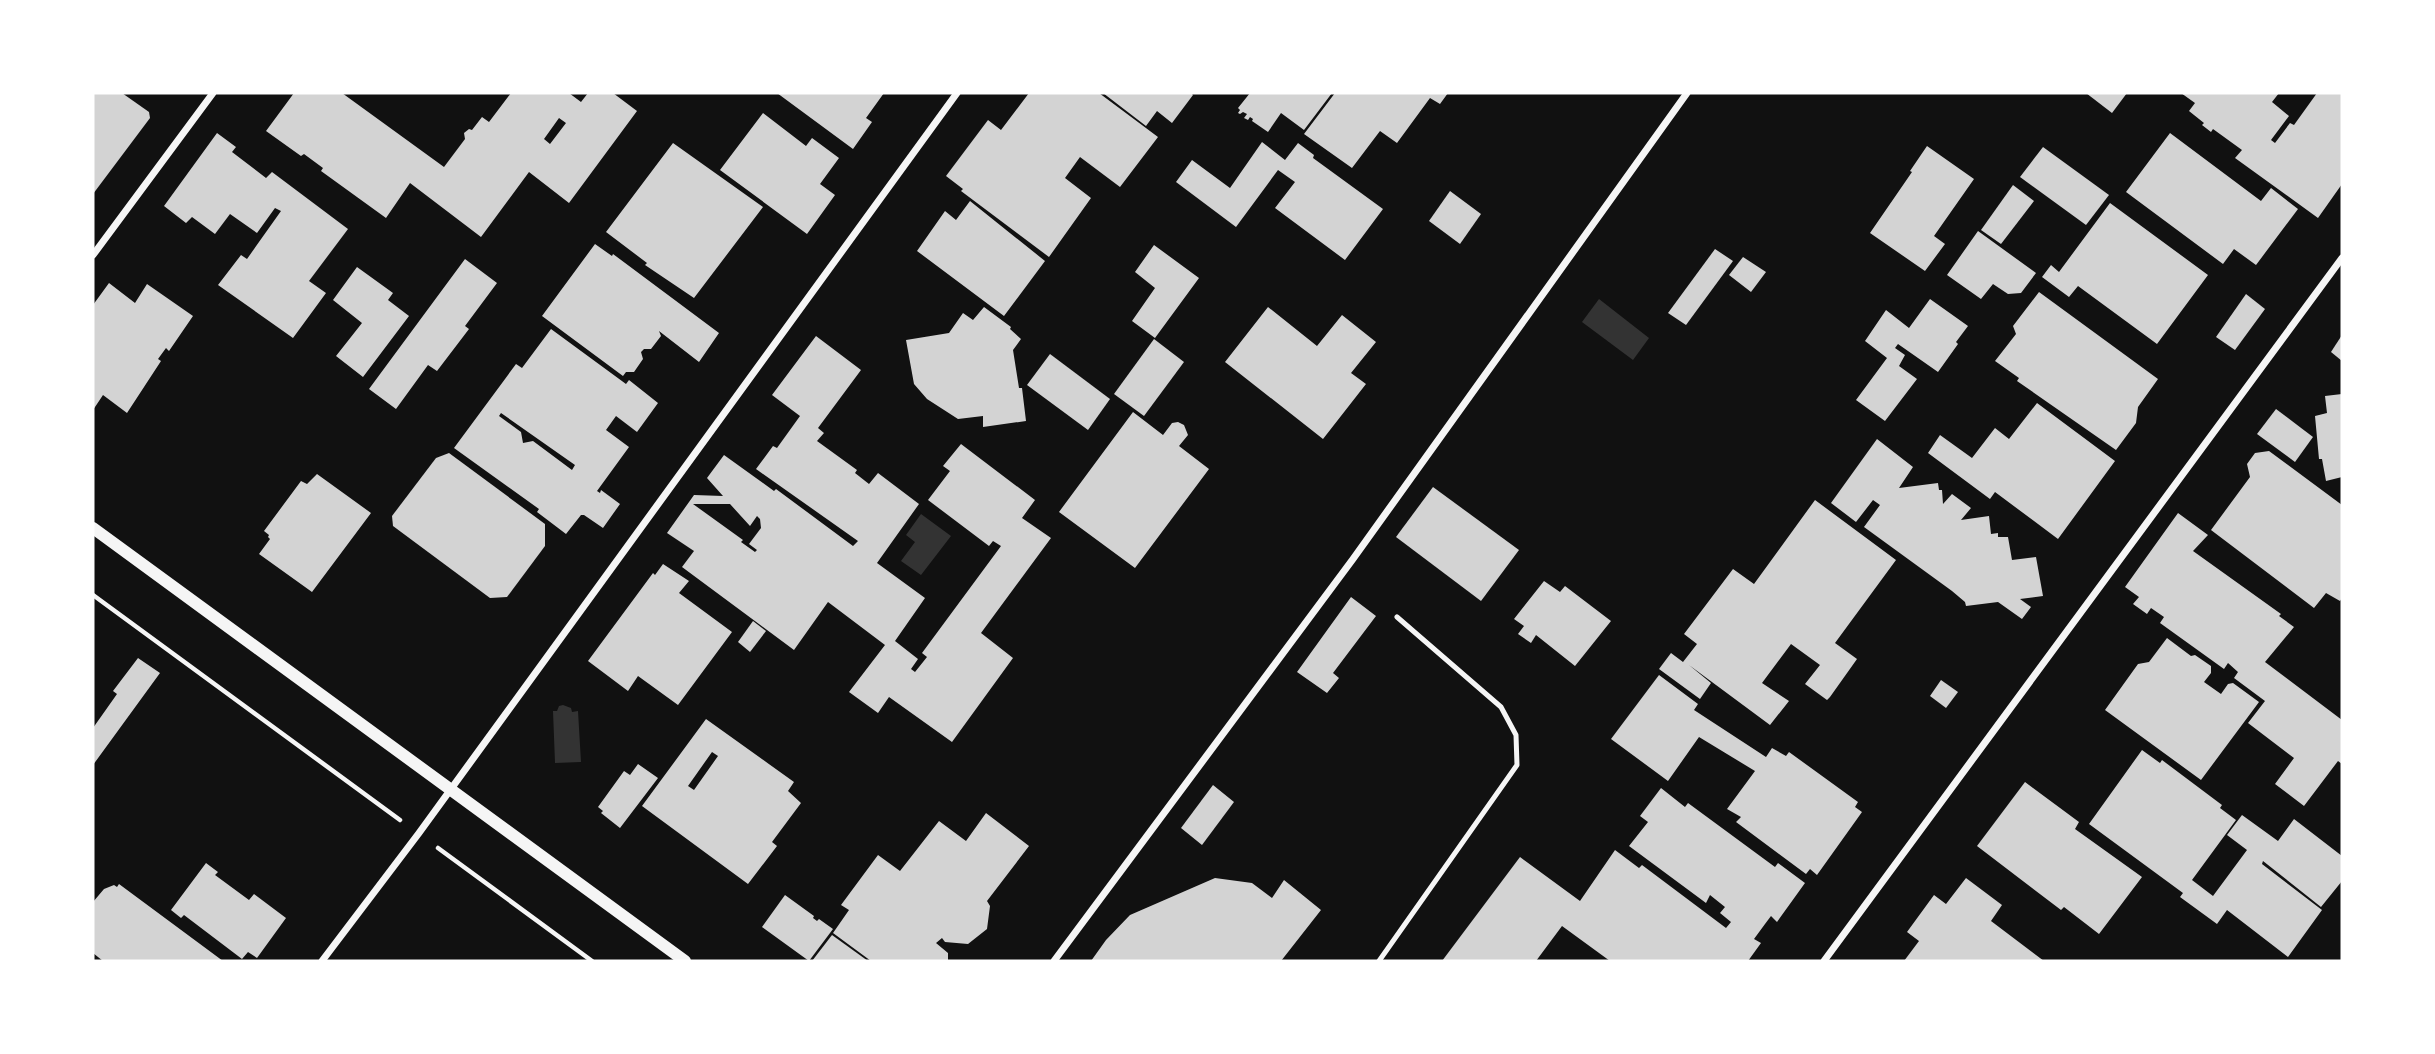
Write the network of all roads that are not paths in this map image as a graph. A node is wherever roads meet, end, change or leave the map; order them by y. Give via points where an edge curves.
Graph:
1 (213, 93) edge
2 (957, 93) edge
3 (1687, 93) edge
4 (93, 255) edge
5 (2342, 258) edge
6 (93, 528) edge
7 (1397, 617) dead end
8 (450, 789) junction
9 (322, 961) edge
10 (685, 961) edge
11 (1054, 961) edge
12 (1379, 961) edge
13 (1824, 961) edge

1 - 4 street
2 - 8 street
3 - 11 street via 1353,559
5 - 13 street
6 - 8 street
7 - 12 lane via 1502,707 1516,735 1517,765
8 - 9 street
8 - 10 street

